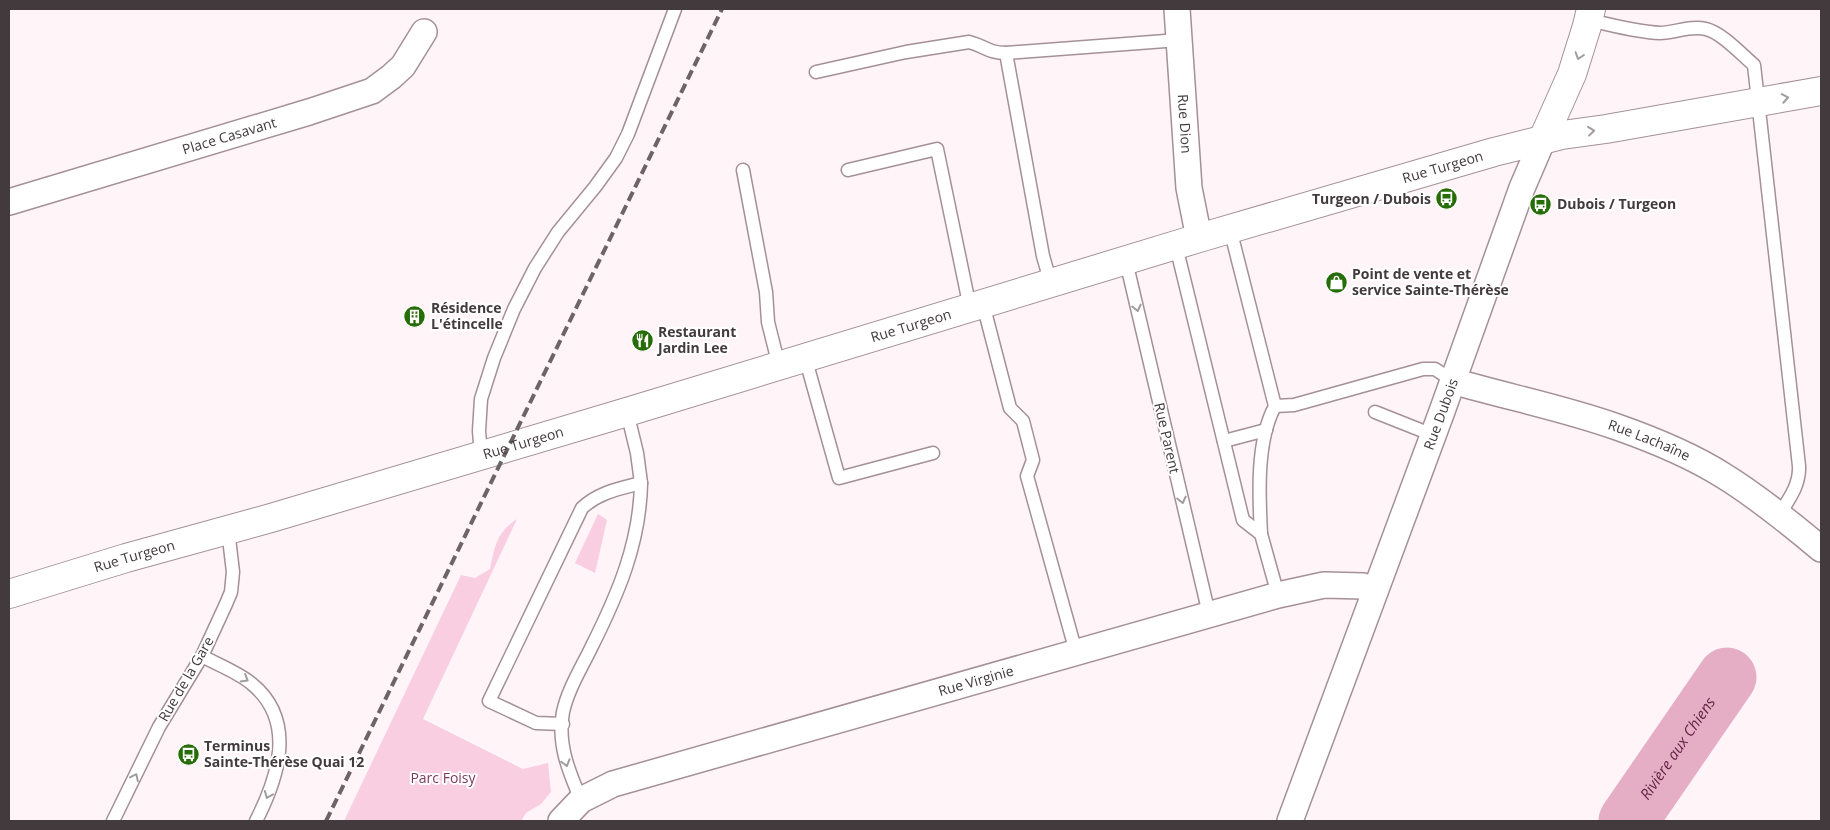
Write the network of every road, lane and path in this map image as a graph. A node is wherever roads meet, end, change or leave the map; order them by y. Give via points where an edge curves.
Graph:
1 (675, 9) edge
2 (1178, 9) edge
3 (1590, 14) edge
4 (424, 32) dead end
5 (1179, 40) junction
6 (1006, 53) junction
7 (816, 72) dead end
8 (1821, 91) edge
9 (1758, 103) junction
10 (1543, 139) junction
11 (743, 170) dead end
12 (848, 170) dead end
13 (9, 202) edge
14 (1230, 229) junction
15 (1187, 242) junction
16 (1126, 261) junction
17 (1051, 284) junction
18 (977, 306) junction
19 (805, 357) junction
20 (779, 366) junction
21 (1452, 381) junction
22 (1275, 406) junction
23 (627, 412) junction
24 (1375, 412) dead end
25 (1266, 430) junction
26 (1433, 435) junction
27 (1224, 441) junction
28 (933, 453) dead end
29 (481, 455) junction
30 (640, 484) junction
31 (1779, 515) junction
32 (228, 530) junction
33 (1262, 534) junction
34 (1821, 548) edge
35 (1375, 591) junction
36 (9, 594) edge
37 (1278, 595) junction
38 (1209, 614) junction
39 (1076, 652) junction
40 (202, 656) junction
41 (563, 724) junction
42 (581, 800) junction
43 (113, 821) edge
44 (256, 821) edge
45 (561, 821) edge
46 (1290, 821) edge

1 - 29 lane via 616,158 596,188 558,232 514,309 481,399
2 - 5 street, Rue Dion
3 - 9 lane via 1646,32 1697,28 1715,33 1754,65
3 -> 10 street, Rue Dubois via 1572,74
4 - 13 street, Place Casavant via 403,66 372,91
5 - 6 lane
5 - 15 street, Rue Dion via 1189,188
6 - 7 lane via 995,53 969,42
6 - 17 lane
9 -> 8 street, Rue Turgeon
10 -> 9 street, Rue Turgeon
9 - 31 lane via 1799,472 1794,491
10 - 14 street, Rue Turgeon
10 - 21 street, Rue Dubois
11 - 20 lane via 766,292 768,322
12 - 18 lane via 937,149
14 - 15 street, Rue Turgeon
14 - 22 lane
15 - 16 street, Rue Turgeon
15 - 27 lane
16 - 17 street, Rue Turgeon
16 -> 38 lane, Rue Parent
17 - 18 street, Rue Turgeon
18 - 19 street, Rue Turgeon
18 - 39 lane via 1010,408 1023,421 1033,460 1027,476
19 - 20 street, Rue Turgeon
19 - 28 lane via 839,478
20 - 23 street, Rue Turgeon
21 - 22 lane via 1435,369 1423,369 1294,405
21 - 26 street, Rue Dubois
21 - 31 street, Rue Lachaîne via 1590,418 1646,438 1723,475
22 - 25 lane
23 - 29 street, Rue Turgeon
23 - 30 lane via 637,453
24 - 26 lane
25 - 27 lane
25 - 33 lane via 1261,474
26 - 35 street, Rue Dubois
27 - 33 lane via 1243,520
29 - 32 street, Rue Turgeon
30 - 41 lane via 630,556 619,591 571,690 563,712
30 - 41 lane via 600,494 582,508 489,701 536,723
31 - 34 street, Rue Lachaîne
32 - 36 street, Rue Turgeon
32 - 40 lane, Rue de la Gare via 233,572 231,592
33 - 37 lane
35 - 37 street, Rue Virginie via 1363,586 1324,585
35 - 46 street, Rue Dubois
37 - 38 street, Rue Virginie
38 - 39 street, Rue Virginie
39 - 42 street, Rue Virginie via 642,775 613,784
43 -> 40 lane, Rue de la Gare via 159,727
40 -> 44 lane via 252,684 273,712 279,732 279,757 272,786
41 -> 42 lane via 564,757
42 - 45 street, Rue Virginie

